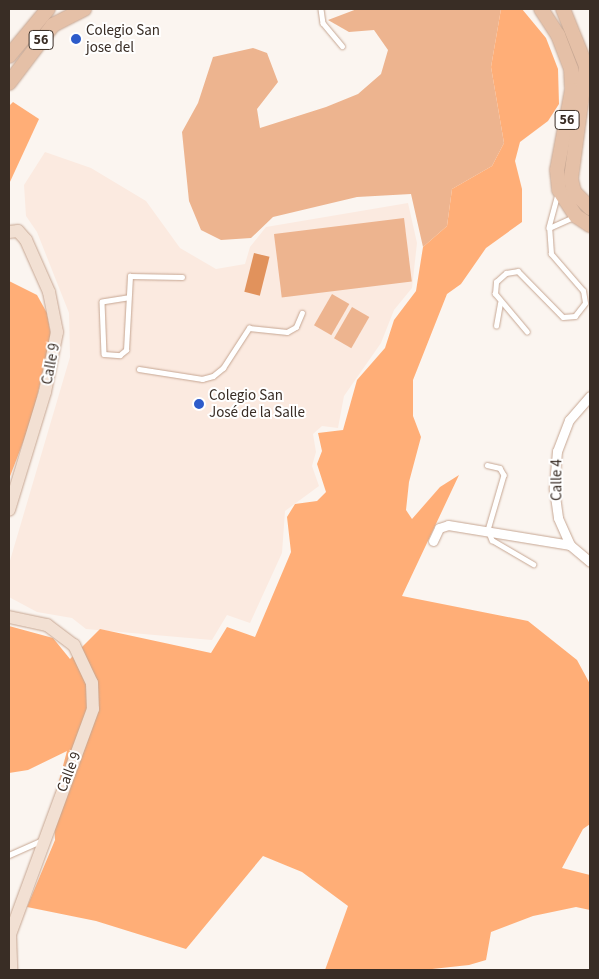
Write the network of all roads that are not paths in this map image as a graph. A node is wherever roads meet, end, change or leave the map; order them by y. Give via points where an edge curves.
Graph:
1 (48, 9) edge
2 (84, 9) edge
3 (321, 9) edge
4 (540, 9) edge
5 (563, 9) edge
6 (342, 46) dead end
7 (9, 56) edge
8 (9, 83) edge
9 (559, 190) junction
10 (590, 208) edge
11 (576, 216) junction
12 (590, 225) edge
13 (549, 228) junction
14 (9, 232) edge
15 (182, 277) dead end
16 (127, 298) junction
17 (500, 303) junction
18 (302, 313) dead end
19 (496, 326) dead end
20 (528, 332) dead end
21 (139, 369) dead end
22 (590, 396) edge
23 (487, 465) dead end
24 (9, 510) edge
25 (488, 530) junction
26 (433, 542) dead end
27 (570, 545) junction
28 (590, 562) edge
29 (533, 564) dead end
30 (9, 616) edge
31 (44, 840) junction
32 (9, 855) edge
33 (11, 970) edge

1 - 7 main road, 56
2 - 8 main road, 56 via 53,25
3 - 6 lane via 323,23
4 - 9 main road, 56 via 558,35 571,69 572,90 557,170
5 - 10 main road, 56 via 586,66 571,179 574,192
9 - 11 main road
9 - 13 lane
11 - 12 main road
11 - 13 lane
13 - 17 lane via 551,254 583,291 582,310 562,317 518,271 506,273 496,282
14 - 24 street, Calle 9 via 18,231 26,240 49,292 57,332 46,392
15 - 16 lane via 130,276
16 - 16 lane via 126,350 120,355 104,354 102,302
17 - 19 lane
17 - 20 lane
18 - 21 lane via 296,327 287,332 249,328 223,368 212,376 202,379
22 - 27 street, Calle 4 via 569,420 557,451 558,518
23 - 25 lane via 500,468 504,475
25 - 26 street via 443,526
25 - 27 street
25 - 29 lane via 496,544
27 - 28 street, Calle 4
30 - 31 street, Calle 9 via 58,630 74,645 92,683 93,708
31 - 32 lane
31 - 33 street, Calle 9 via 10,934

